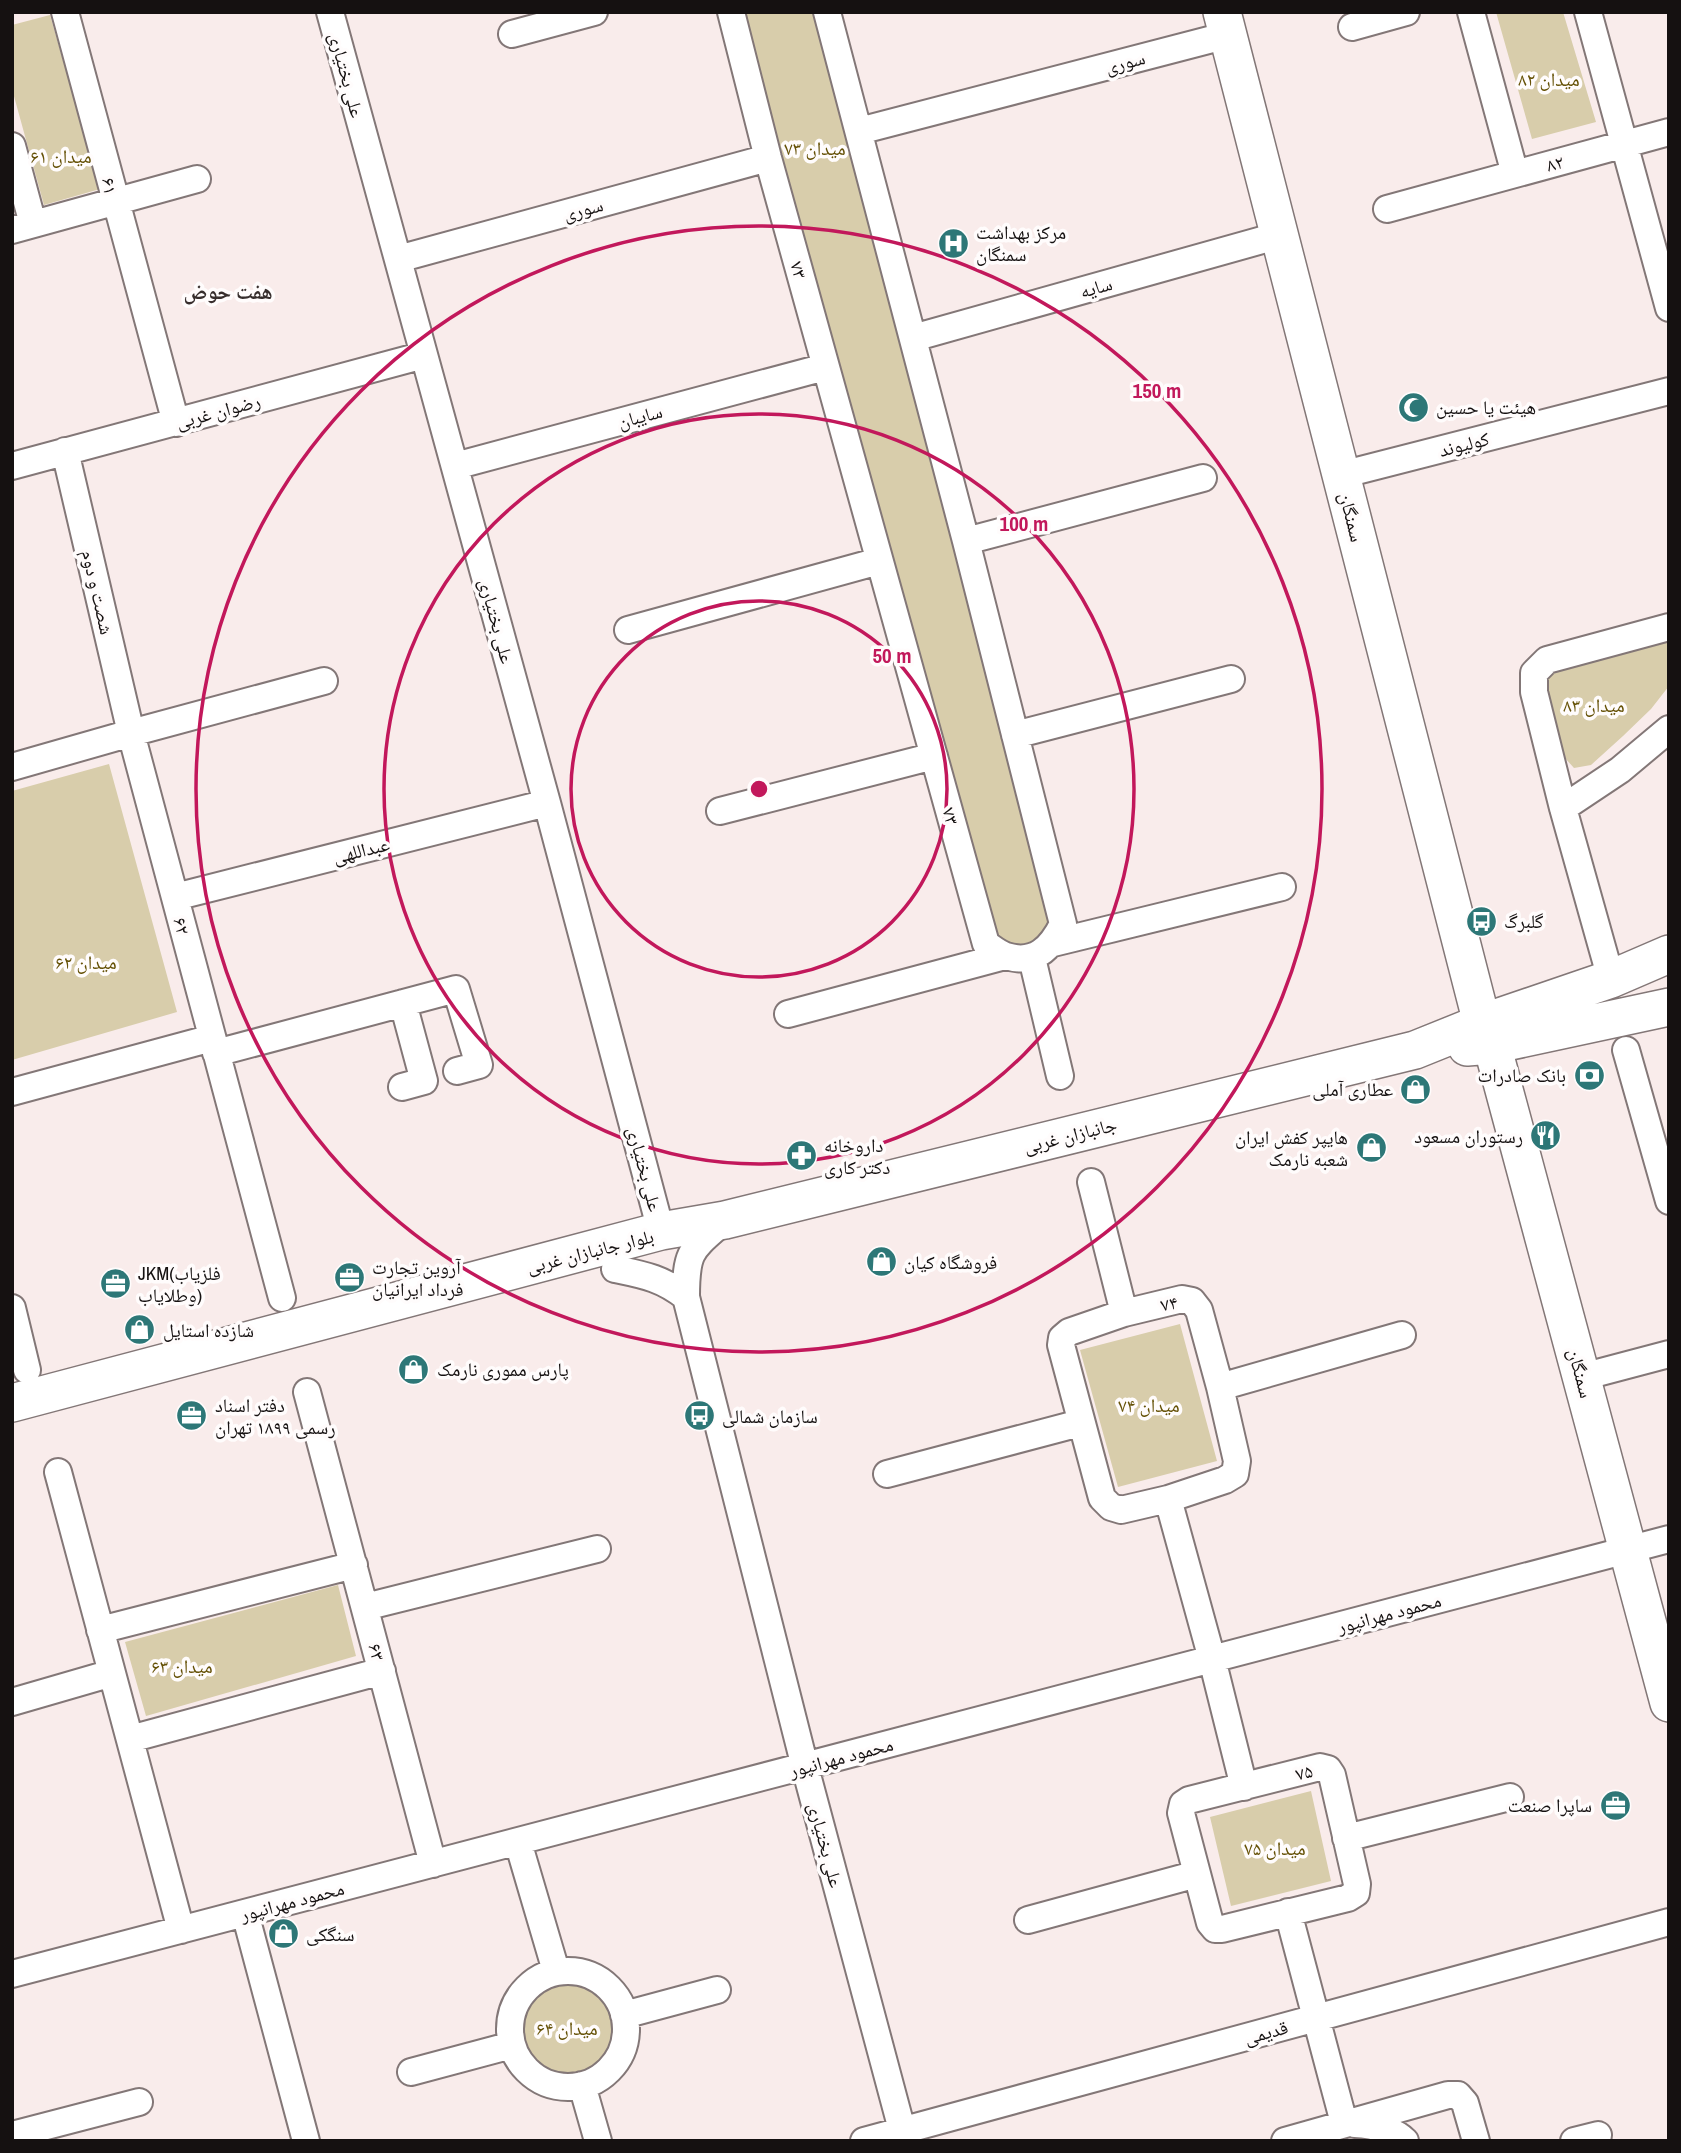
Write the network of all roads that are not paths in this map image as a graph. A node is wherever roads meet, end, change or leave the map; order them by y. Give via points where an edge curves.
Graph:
1 (65, 12) edge
2 (330, 12) edge
3 (594, 12) edge
4 (731, 12) edge
5 (827, 12) edge
6 (1406, 12) edge
7 (1471, 12) edge
8 (1588, 12) edge
9 (1225, 24) edge
10 (1352, 27) dead end
11 (512, 34) dead end
12 (859, 131) junction
13 (1669, 132) edge
14 (1624, 144) junction
15 (12, 146) edge
16 (768, 158) junction
17 (1515, 174) junction
18 (197, 180) dead end
19 (116, 201) junction
20 (1387, 209) dead end
21 (23, 227) edge
22 (1280, 235) junction
23 (398, 259) junction
24 (1669, 308) edge
25 (913, 338) junction
26 (424, 355) junction
27 (825, 367) junction
28 (1669, 391) edge
29 (176, 423) junction
30 (65, 451) junction
31 (12, 466) edge
32 (455, 466) junction
33 (1341, 475) junction
34 (1203, 478) dead end
35 (966, 541) junction
36 (880, 561) junction
37 (1669, 627) edge
38 (628, 630) dead end
39 (1231, 679) dead end
40 (324, 681) dead end
41 (1669, 729) edge
42 (131, 733) junction
43 (1015, 735) junction
44 (934, 756) junction
45 (12, 767) edge
46 (547, 803) junction
47 (1563, 808) junction
48 (720, 811) dead end
49 (1282, 887) dead end
50 (174, 897) junction
51 (1053, 943) junction
52 (1669, 954) edge
53 (1005, 956) junction
54 (1032, 958) junction
55 (1611, 979) junction
56 (403, 1003) junction
57 (1669, 1007) edge
58 (788, 1014) dead end
59 (1487, 1034) junction
60 (214, 1045) junction
61 (1626, 1050) dead end
62 (457, 1072) dead end
63 (1060, 1076) dead end
64 (402, 1087) dead end
65 (12, 1092) edge
66 (1665, 1174) edge
67 (1091, 1182) dead end
68 (1669, 1201) edge
69 (725, 1220) junction
70 (662, 1231) junction
71 (615, 1269) junction
72 (685, 1297) junction
73 (282, 1298) dead end
74 (12, 1308) edge
75 (1124, 1313) junction
76 (1402, 1335) dead end
77 (1669, 1354) edge
78 (27, 1370) dead end
79 (1582, 1377) junction
80 (1220, 1387) junction
81 (307, 1392) dead end
82 (12, 1403) edge
83 (1080, 1423) junction
84 (12, 1426) edge
85 (58, 1472) dead end
86 (887, 1474) dead end
87 (1168, 1499) junction
88 (1669, 1539) edge
89 (597, 1549) dead end
90 (1629, 1550) junction
91 (354, 1565) junction
92 (365, 1607) junction
93 (100, 1630) junction
94 (1212, 1659) junction
95 (382, 1671) junction
96 (112, 1673) junction
97 (12, 1702) edge
98 (1669, 1703) edge
99 (130, 1739) junction
100 (805, 1767) junction
101 (1244, 1787) junction
102 (1510, 1797) dead end
103 (1346, 1838) junction
104 (518, 1842) junction
105 (433, 1864) junction
106 (1197, 1874) junction
107 (1288, 1912) junction
108 (245, 1913) junction
109 (1028, 1920) dead end
110 (1669, 1922) edge
111 (181, 1930) junction
112 (556, 1971) junction
113 (12, 1974) edge
114 (716, 1990) dead end
115 (624, 2015) junction
116 (1316, 2019) junction
117 (512, 2045) junction
118 (411, 2072) dead end
119 (582, 2085) junction
120 (139, 2102) dead end
121 (1344, 2123) junction
122 (12, 2134) edge
123 (903, 2136) edge
124 (306, 2141) edge
125 (598, 2141) edge
126 (864, 2141) edge
127 (1285, 2141) edge
128 (1318, 2141) edge
129 (1405, 2141) edge
130 (1476, 2141) edge

1 - 19 street, ۶۱
2 - 23 street, علی بختیاری
3 - 11 street
4 - 16 street, ۷۳
5 - 12 street
6 - 10 street
7 - 17 street
8 - 14 street
9 - 12 street, سوری
9 - 22 main road, سمنگان
12 - 25 street
13 - 14 street, ۸۲
14 - 17 street, ۸۲
14 - 24 street
15 - 21 street, ۶۱
16 - 23 street, سوری
16 - 27 street, ۷۳
17 - 20 street, ۸۲
18 - 19 street
19 - 21 street, ۶۱
19 - 29 street
22 - 25 street, سایه
22 - 33 main road, سمنگان
23 - 26 street, علی بختیاری
25 - 35 street
26 - 29 street, رضوان غربی
26 - 32 street, علی بختیاری
27 - 32 street, سایبان
27 - 36 street, ۷۳
28 - 33 street, کولیوند
29 - 30 street, رضوان غربی
30 - 31 street, رضوان غربی
30 - 42 street, شصت و دوم
32 - 46 street, علی بختیاری
33 - 59 main road, سمنگان
34 - 35 street
35 - 43 street
36 - 38 street
36 - 44 street, ۷۳
37 - 47 street via 1547,660 1534,673 1534,692
39 - 43 street
40 - 42 street
41 - 47 street via 1620,770
42 - 45 street
42 - 50 street, ۶۲
43 - 51 street via 1063,924
44 - 48 street
44 - 53 street, ۷۳ via 986,944
46 - 50 street, عبداللهی
46 - 70 street, علی بختیاری
47 - 55 street
49 - 51 street
50 - 60 street, ۶۲
51 - 54 street
52 - 55 main road, جانبازان غربی
53 - 54 street
53 - 58 street
54 - 63 street
55 - 59 main road, جانبازان غربی
56 - 60 street
56 - 62 street via 456,989 479,1065
56 - 64 street via 424,1081
57 - 59 main road, جانبازان غربی
59 - 69 main road, جانبازان غربی
59 - 79 main road, سمنگان
60 - 65 street
60 - 73 street
61 - 66 street
66 - 68 street
67 - 75 street
69 - 70 main road, جانبازان غربی
69 - 72 street, جانبازان غربی via 692,1249
70 - 71 main road, بلوار جانبازان غربی via 663,1245 657,1255
70 - 82 main road, بلوار جانبازان غربی
71 - 72 street via 651,1276
71 - 84 main road, بلوار جانبازان غربی
72 - 100 street, علی بختیاری
74 - 78 street
75 - 80 street, ۷۴ via 1182,1299 1192,1301 1199,1310
75 - 83 street, ۷۴ via 1062,1338
76 - 80 street
77 - 79 street
79 - 90 main road, سمنگان
80 - 87 street, ۷۴ via 1237,1461 1235,1474
81 - 91 street, ۶۳
83 - 86 street
83 - 87 street, ۷۴ via 1102,1498 1111,1507 1121,1510
85 - 93 street
87 - 94 street
88 - 90 street, محمود مهرانپور
89 - 92 street
90 - 94 street, محمود مهرانپور
90 - 98 main road, سمنگان
91 - 92 street, ۶۳
91 - 93 street
92 - 95 street, ۶۳
93 - 96 street
94 - 100 street, محمود مهرانپور
94 - 101 street
95 - 99 street, ۶۳
95 - 105 street
96 - 97 street
96 - 99 street
99 - 111 street
100 - 104 street, محمود مهرانپور
100 - 123 street, علی بختیاری
101 - 103 street, ۷۵ via 1328,1769
101 - 106 street, ۷۵ via 1183,1804 1181,1813
102 - 103 street
103 - 107 street, ۷۵ via 1356,1893
104 - 105 street, محمود مهرانپور
104 - 112 street
105 - 108 street, محمود مهرانپور
106 - 107 street, ۷۵ via 1215,1929
106 - 109 street
107 - 116 street
108 - 111 street, محمود مهرانپور
108 - 124 street
110 - 116 street, قدیمی
111 - 113 street, محمود مهرانپور
112 - 115 street via 595,1977 610,1989
112 - 117 street via 522,1992 509,2026
114 - 115 street
115 - 119 street via 624,2044 615,2062
116 - 121 street
116 - 123 street, قدیمی
117 - 118 street
117 - 119 street via 519,2062 532,2075 567,2087
119 - 125 street
120 - 122 street
121 - 127 street
121 - 128 street
121 - 129 street via 1373,2125
121 - 130 street via 1458,2095 1465,2103
123 - 126 street, قدیمی

